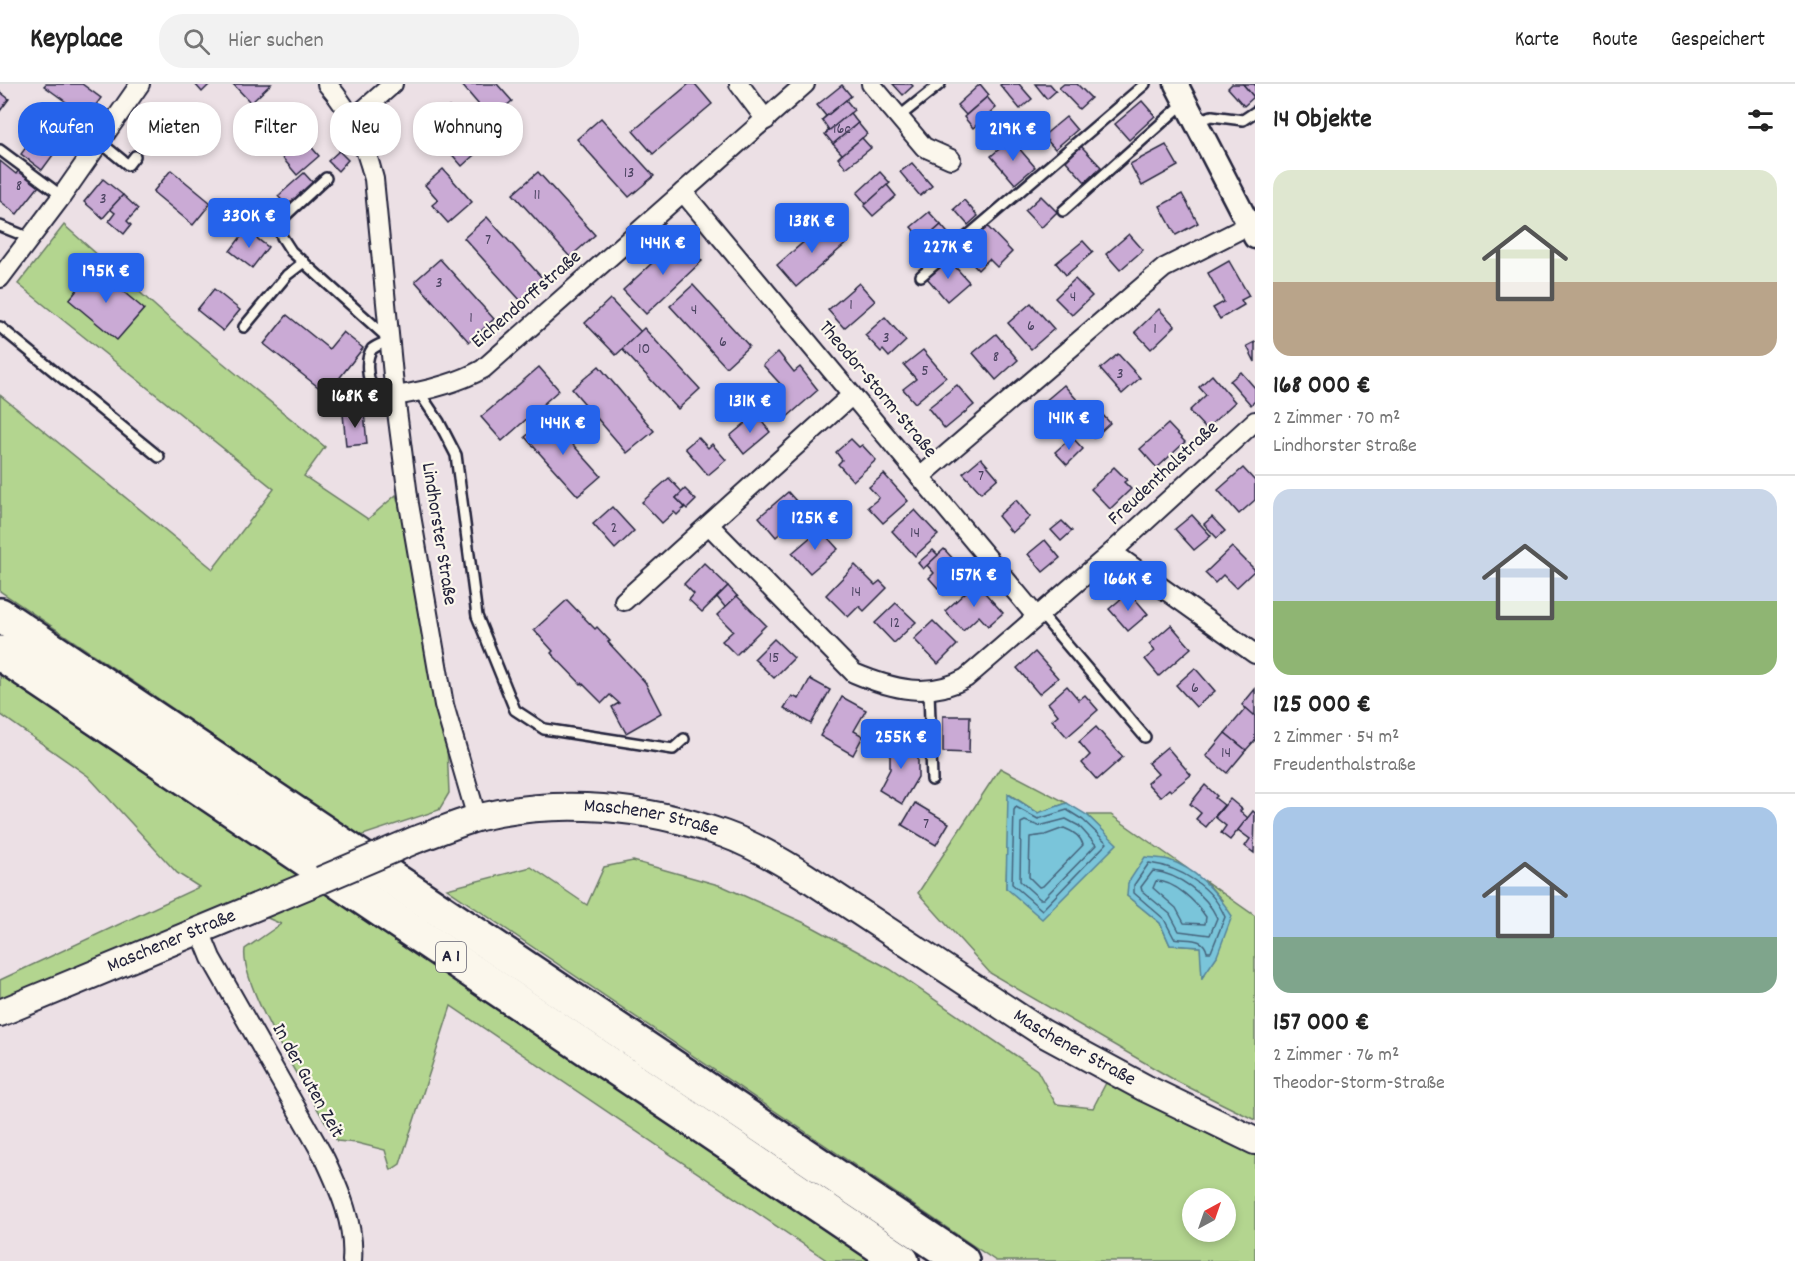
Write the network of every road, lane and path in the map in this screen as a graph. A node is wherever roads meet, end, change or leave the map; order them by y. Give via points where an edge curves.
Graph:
1 (140, 84) edge
2 (327, 84) edge
3 (393, 84) edge
4 (739, 84) edge
5 (805, 84) edge
6 (871, 84) edge
7 (939, 84) edge
8 (1145, 84) edge
9 (340, 102) edge
10 (372, 102) edge
11 (1186, 102) edge
12 (1255, 112) edge
13 (900, 116) junction
14 (115, 120) edge
15 (766, 120) junction
16 (0, 150) edge
17 (115, 154) edge
18 (90, 156) edge
19 (135, 156) dead end
20 (368, 156) edge
21 (951, 159) dead end
22 (326, 178) dead end
23 (683, 192) junction
24 (62, 196) junction
25 (1063, 212) dead end
26 (0, 226) edge
27 (1253, 228) edge
28 (30, 238) junction
29 (304, 262) junction
30 (921, 276) dead end
31 (0, 278) edge
32 (0, 327) edge
33 (244, 327) dead end
34 (390, 340) junction
35 (395, 392) junction
36 (419, 392) junction
37 (852, 395) junction
38 (1255, 421) edge
39 (159, 457) dead end
40 (920, 477) junction
41 (709, 525) junction
42 (1112, 552) junction
43 (624, 601) dead end
44 (1038, 614) junction
45 (0, 615) edge
46 (0, 653) edge
47 (1255, 654) edge
48 (929, 691) junction
49 (1145, 737) dead end
50 (684, 739) dead end
51 (932, 780) dead end
52 (477, 818) junction
53 (201, 931) junction
54 (0, 1013) edge
55 (1255, 1141) edge
56 (352, 1261) edge
57 (902, 1261) edge
58 (962, 1261) edge

1 - 14 street
2 - 9 street, Lindhorster Straße
3 - 10 street
4 - 15 street
5 - 15 street, Eichendorffstraße
6 - 13 street
7 - 13 lane
8 - 30 lane
11 - 12 lane via 1212,116 1243,120
11 - 25 lane
11 - 27 street
13 - 21 street via 924,147
15 - 23 street, Eichendorffstraße
16 - 24 lane
17 - 19 lane via 128,165
18 - 24 street
20 - 34 street, Lindhorster Straße via 374,179
22 - 29 lane via 285,216 279,227 291,251
23 - 36 street, Eichendorffstraße via 483,369
23 - 37 street, Theodor-Storm-Straße
24 - 28 street
26 - 28 lane
27 - 40 street via 1164,268
28 - 31 street
29 - 33 lane via 287,275
29 - 34 lane
32 - 39 lane
34 - 35 street, Lindhorster Straße
34 - 35 lane via 374,347 368,372 373,388
35 - 36 street, Eichendorffstraße
35 - 52 street, Lindhorster Straße via 409,504 444,705
36 - 50 lane via 456,455 477,616 515,710 544,729 673,749
37 - 40 street, Theodor-Storm-Straße
37 - 41 street
38 - 42 street, Freudenthalstraße
40 - 44 street, Theodor-Storm-Straße
41 - 43 street
41 - 48 street, Freudenthalstraße via 854,673 899,687
42 - 44 street, Freudenthalstraße
42 - 47 street
44 - 48 street, Freudenthalstraße via 966,678
44 - 49 lane
45 - 58 highway, A 1
46 - 57 highway, A 1
48 - 51 lane
52 - 53 main road, Maschener Straße, bridge via 415,840
52 - 55 main road, Maschener Straße via 541,807 613,809 724,834 805,876 1043,1032 1145,1089
53 - 54 main road, Maschener Straße
53 - 56 street, In der Guten Zeit via 211,958 338,1187 351,1231

